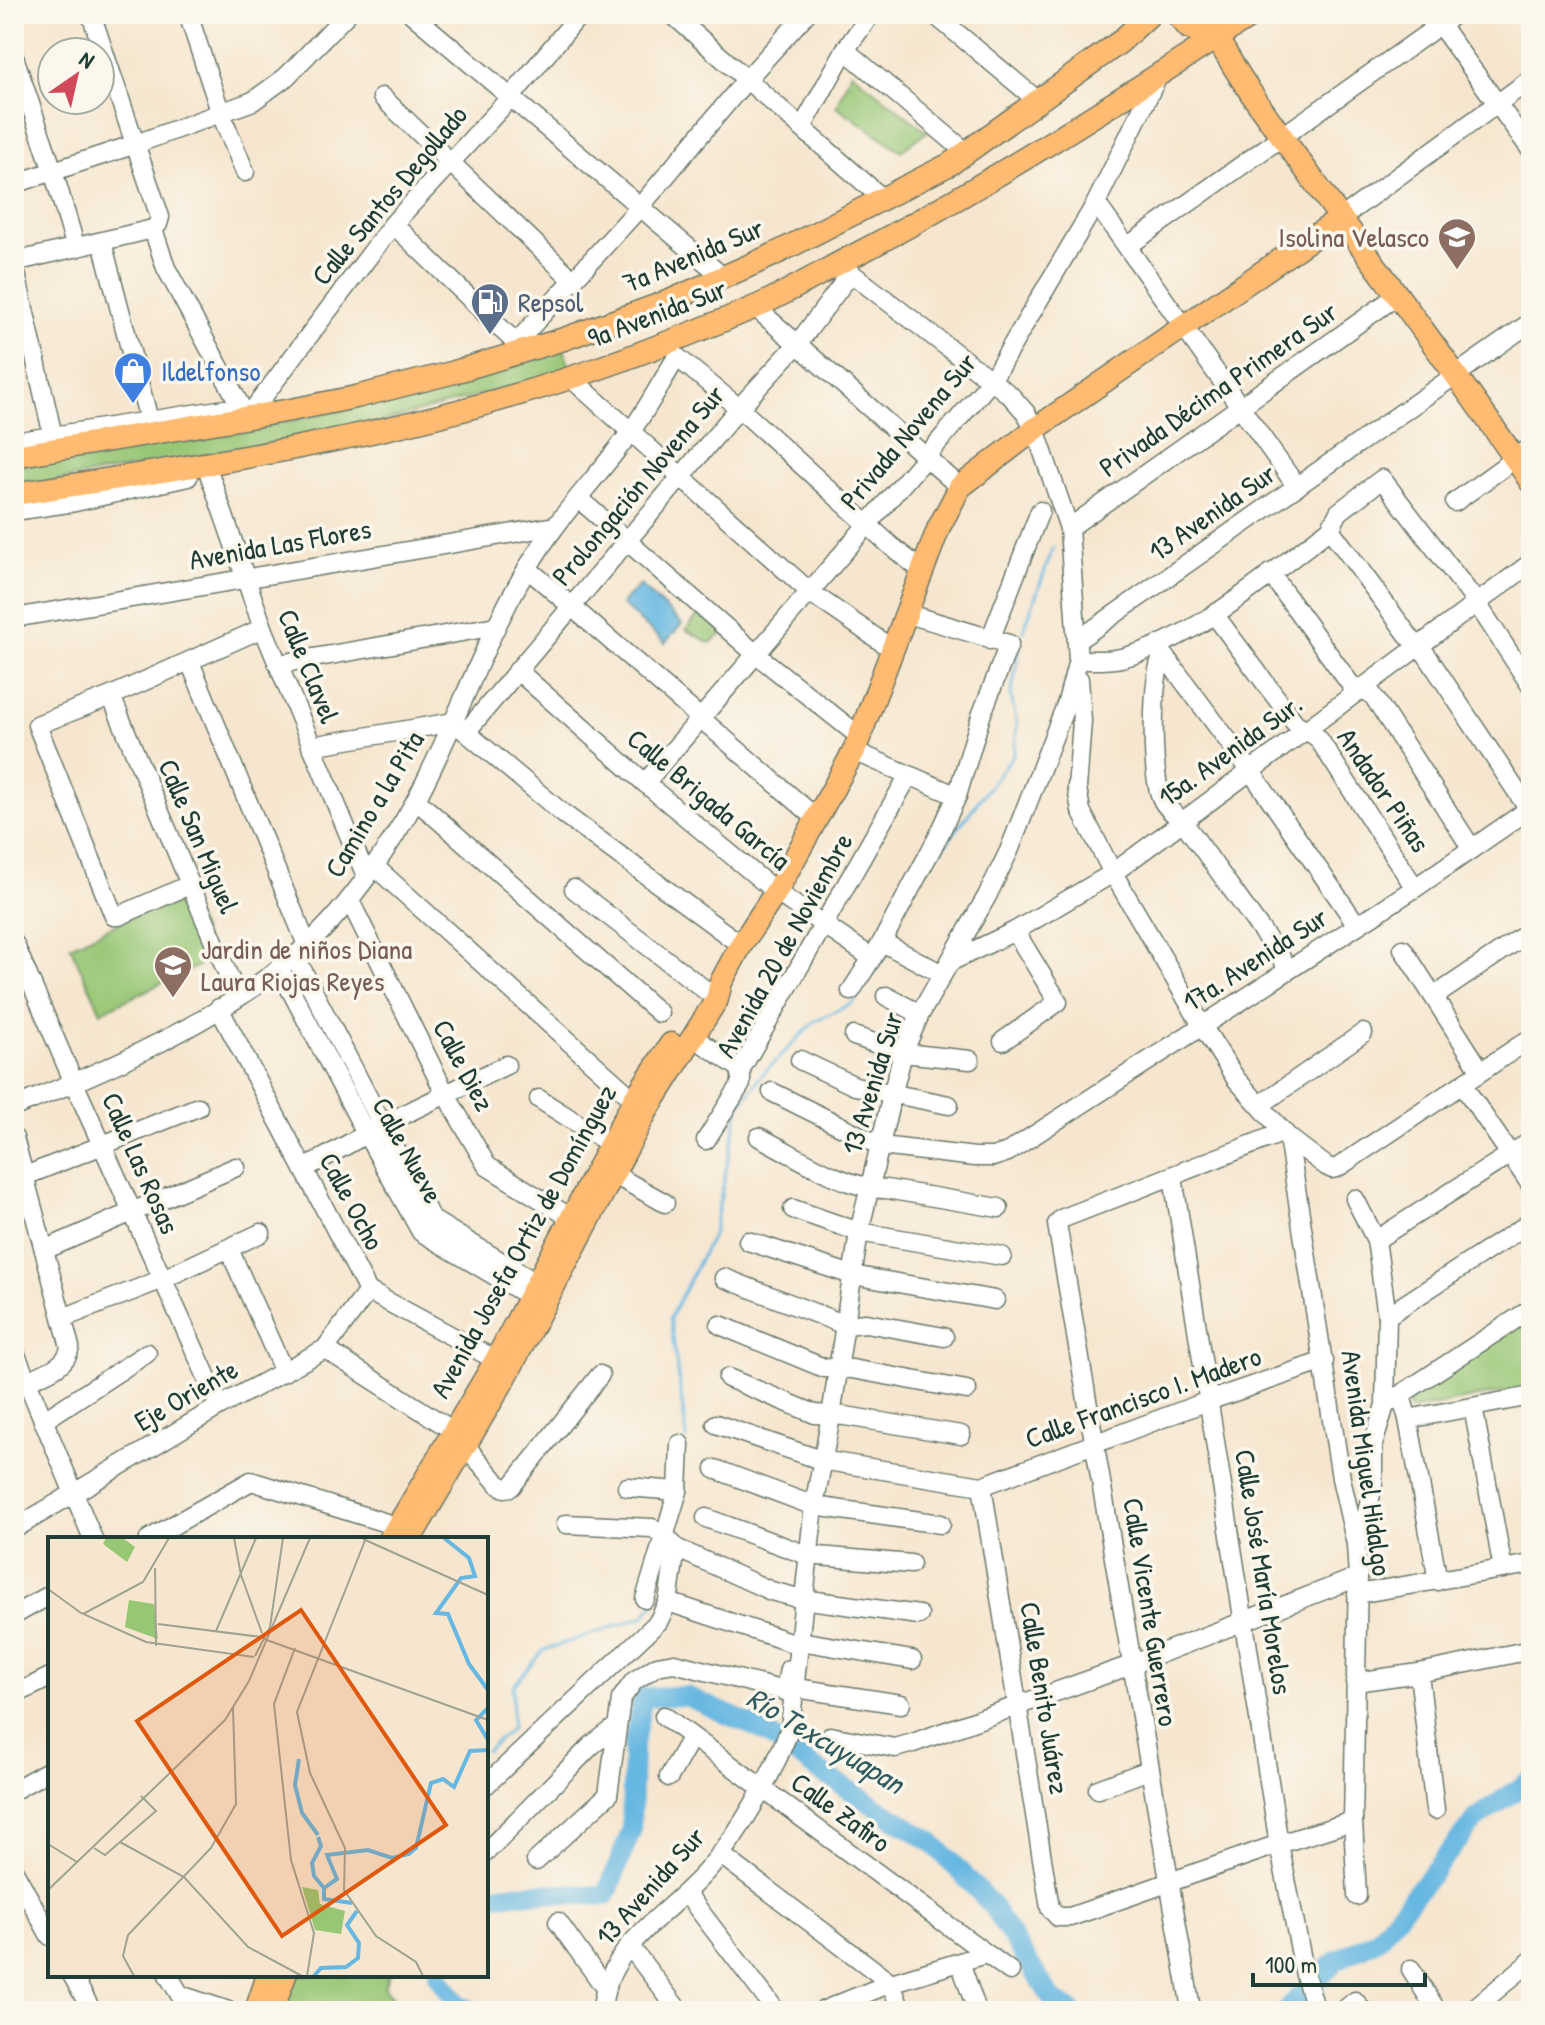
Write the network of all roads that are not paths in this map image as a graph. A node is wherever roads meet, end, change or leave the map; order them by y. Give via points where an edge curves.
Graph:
1 (91, 14) edge
2 (188, 14) edge
3 (347, 14) edge
4 (412, 14) edge
5 (580, 14) edge
6 (672, 14) edge
7 (806, 14) edge
8 (871, 14) edge
9 (934, 14) edge
10 (1150, 14) edge
11 (1177, 14) edge
12 (1225, 14) edge
13 (1254, 14) edge
14 (1455, 14) edge
15 (1435, 20) edge
16 (1216, 36) junction
17 (845, 50) junction
18 (14, 57) edge
19 (1158, 76) junction
20 (747, 79) junction
21 (1531, 79) edge
22 (382, 97) dead end
23 (511, 97) junction
24 (1038, 101) junction
25 (1496, 104) junction
26 (221, 114) junction
27 (803, 126) junction
28 (1282, 136) junction
29 (136, 144) junction
30 (1531, 150) edge
31 (967, 153) junction
32 (450, 161) junction
33 (53, 171) junction
34 (245, 172) dead end
35 (14, 184) edge
36 (883, 199) junction
37 (1096, 203) junction
38 (639, 208) junction
39 (1341, 218) junction
40 (393, 224) junction
41 (153, 229) junction
42 (102, 242) junction
43 (1128, 246) junction
44 (76, 248) junction
45 (14, 264) edge
46 (848, 267) junction
47 (723, 277) junction
48 (573, 280) junction
49 (1398, 295) junction
50 (755, 307) junction
51 (1531, 322) edge
52 (1184, 328) junction
53 (796, 346) junction
54 (517, 348) junction
55 (677, 348) junction
56 (1456, 374) junction
57 (571, 378) junction
58 (991, 381) junction
59 (739, 408) junction
60 (1240, 408) junction
61 (247, 418) junction
62 (149, 420) junction
63 (1035, 429) junction
64 (630, 432) junction
65 (14, 442) edge
66 (54, 443) junction
67 (288, 449) junction
68 (1523, 453) edge
69 (14, 456) edge
70 (925, 458) junction
71 (209, 473) junction
72 (682, 477) junction
73 (1531, 482) edge
74 (960, 487) junction
75 (1297, 487) junction
76 (14, 494) edge
77 (578, 498) junction
78 (1455, 502) dead end
79 (14, 511) edge
80 (1040, 511) dead end
81 (868, 523) junction
82 (555, 526) junction
83 (1069, 528) junction
84 (1330, 529) junction
85 (626, 542) junction
86 (1531, 563) edge
87 (527, 568) junction
88 (921, 570) junction
89 (1270, 573) junction
90 (244, 579) junction
91 (811, 593) junction
92 (1476, 602) junction
93 (571, 607) junction
94 (905, 613) junction
95 (1214, 614) junction
96 (14, 618) edge
97 (496, 626) junction
98 (263, 628) junction
99 (990, 640) junction
100 (1078, 640) junction
101 (1417, 646) junction
102 (892, 649) junction
103 (1160, 650) junction
104 (757, 655) junction
105 (1078, 660) junction
106 (190, 662) junction
107 (279, 664) junction
108 (518, 671) junction
109 (1531, 686) edge
110 (1361, 689) junction
111 (111, 696) junction
112 (703, 719) junction
113 (460, 727) junction
114 (1305, 730) junction
115 (857, 743) junction
116 (311, 746) junction
117 (1250, 770) junction
118 (909, 775) junction
119 (645, 783) junction
120 (957, 796) junction
121 (416, 800) junction
122 (1530, 809) edge
123 (817, 819) junction
124 (1182, 820) junction
125 (1472, 849) junction
126 (370, 870) junction
127 (1113, 873) junction
128 (189, 885) junction
129 (1415, 888) junction
130 (574, 889) dead end
131 (776, 892) junction
132 (350, 901) junction
133 (1357, 925) junction
134 (825, 926) junction
135 (1015, 931) junction
136 (1531, 931) edge
137 (14, 943) edge
138 (741, 945) junction
139 (1403, 949) dead end
140 (301, 950) junction
141 (877, 950) junction
142 (279, 968) junction
143 (946, 968) junction
144 (1289, 969) junction
145 (715, 991) junction
146 (851, 991) dead end
147 (237, 996) junction
148 (886, 996) dead end
149 (1435, 996) junction
150 (219, 1008) junction
151 (659, 1013) dead end
152 (920, 1014) junction
153 (1203, 1027) junction
154 (1363, 1033) dead end
155 (854, 1036) dead end
156 (693, 1037) junction
157 (1531, 1038) edge
158 (1003, 1041) dead end
159 (903, 1053) junction
160 (800, 1060) dead end
161 (970, 1060) dead end
162 (506, 1065) dead end
163 (741, 1069) junction
164 (1481, 1071) junction
165 (74, 1083) junction
166 (1462, 1084) junction
167 (772, 1092) dead end
168 (445, 1093) junction
169 (892, 1095) junction
170 (539, 1099) dead end
171 (634, 1100) junction
172 (949, 1105) dead end
173 (1260, 1105) junction
174 (14, 1107) edge
175 (198, 1107) dead end
176 (374, 1129) junction
177 (1286, 1135) junction
178 (759, 1137) dead end
179 (14, 1138) edge
180 (706, 1140) dead end
181 (1531, 1141) edge
182 (610, 1144) junction
183 (103, 1146) junction
184 (881, 1146) junction
185 (1509, 1154) junction
186 (236, 1167) dead end
187 (304, 1169) junction
188 (613, 1174) junction
189 (25, 1176) junction
190 (1173, 1177) junction
191 (1531, 1185) edge
192 (870, 1189) junction
193 (1355, 1199) dead end
194 (665, 1203) dead end
195 (999, 1208) dead end
196 (793, 1209) dead end
197 (132, 1210) junction
198 (571, 1218) junction
199 (1531, 1222) edge
200 (859, 1232) junction
201 (261, 1233) dead end
202 (1376, 1240) junction
203 (748, 1241) dead end
204 (229, 1249) junction
205 (44, 1250) junction
206 (1002, 1256) dead end
207 (852, 1275) junction
208 (724, 1278) dead end
209 (163, 1279) junction
210 (368, 1291) junction
211 (541, 1294) junction
212 (995, 1300) dead end
213 (1531, 1309) edge
214 (1387, 1316) junction
215 (63, 1318) junction
216 (720, 1325) dead end
217 (845, 1325) junction
218 (944, 1337) dead end
219 (325, 1349) junction
220 (14, 1350) edge
221 (147, 1353) dead end
222 (496, 1360) junction
223 (1324, 1361) junction
224 (839, 1370) junction
225 (284, 1372) junction
226 (600, 1375) dead end
227 (728, 1378) dead end
228 (27, 1381) junction
229 (967, 1390) dead end
230 (1531, 1396) edge
231 (1393, 1400) junction
232 (1208, 1401) junction
233 (220, 1406) junction
234 (1473, 1407) junction
235 (831, 1416) junction
236 (1408, 1419) junction
237 (43, 1421) junction
238 (716, 1424) dead end
239 (961, 1435) dead end
240 (459, 1437) junction
241 (680, 1444) dead end
242 (1095, 1444) junction
243 (821, 1460) junction
244 (715, 1469) dead end
245 (982, 1486) junction
246 (627, 1487) dead end
247 (678, 1491) junction
248 (72, 1493) junction
249 (814, 1506) junction
250 (706, 1518) dead end
251 (566, 1524) dead end
252 (941, 1524) dead end
253 (14, 1529) edge
254 (399, 1535) edge
255 (92, 1537) edge
256 (153, 1537) edge
257 (670, 1542) junction
258 (1356, 1544) junction
259 (807, 1555) junction
260 (911, 1564) dead end
261 (1531, 1564) edge
262 (1503, 1569) junction
263 (1438, 1581) junction
264 (1358, 1586) junction
265 (48, 1596) edge
266 (645, 1599) dead end
267 (802, 1599) junction
268 (668, 1602) junction
269 (14, 1615) edge
270 (919, 1615) dead end
271 (1244, 1622) junction
272 (796, 1642) junction
273 (1531, 1650) edge
274 (912, 1660) dead end
275 (1131, 1665) junction
276 (1419, 1673) junction
277 (48, 1678) edge
278 (1355, 1682) junction
279 (790, 1689) junction
280 (14, 1695) edge
281 (901, 1704) dead end
282 (1019, 1707) junction
283 (664, 1716) dead end
284 (617, 1726) junction
285 (830, 1736) dead end
286 (691, 1738) junction
287 (1149, 1770) junction
288 (48, 1772) edge
289 (669, 1777) dead end
290 (488, 1783) edge
291 (761, 1788) junction
292 (1098, 1789) dead end
293 (14, 1790) edge
294 (1435, 1810) dead end
295 (1353, 1821) junction
296 (1279, 1844) junction
297 (490, 1848) edge
298 (720, 1854) junction
299 (536, 1861) dead end
300 (14, 1871) edge
301 (1168, 1884) junction
302 (686, 1893) junction
303 (1357, 1896) dead end
304 (558, 1922) dead end
305 (48, 1932) edge
306 (629, 1945) junction
307 (986, 1954) junction
308 (1531, 1961) edge
309 (960, 1962) junction
310 (1411, 1969) dead end
311 (1010, 1971) dead end
312 (73, 1977) edge
313 (169, 1977) edge
314 (267, 1977) edge
315 (284, 1977) edge
316 (891, 1983) junction
317 (605, 1988) junction
318 (1191, 2009) edge
319 (92, 2011) edge
320 (229, 2011) edge
321 (256, 2011) edge
322 (272, 2011) edge
323 (602, 2011) edge
324 (679, 2011) edge
325 (776, 2011) edge
326 (822, 2011) edge
327 (901, 2011) edge
328 (977, 2011) edge
329 (1316, 2011) edge
330 (1437, 2011) edge
331 (1471, 2011) edge

1 - 29 street
2 - 26 street
3 - 26 street via 270,91
4 - 23 street
5 - 23 street, Calle Santos Degollado
6 - 20 street
7 - 20 street
8 - 17 street
9 - 24 street
10 - 24 main road, 7a Avenida Sur
11 - 16 main road via 1189,28
12 - 16 main road
13 - 16 main road, 9a Avenida Sur
14 - 15 street
15 - 25 street
15 - 28 street
16 - 19 main road, 9a Avenida Sur
16 - 28 main road
17 - 27 street
17 - 31 street
18 - 33 street
19 - 37 street, Privada Novena Sur
19 - 46 main road, 9a Avenida Sur
20 - 27 street
20 - 38 street
21 - 25 street
22 - 32 street
23 - 32 street, Calle Santos Degollado
23 - 38 street
24 - 31 main road, 7a Avenida Sur
25 - 30 street
25 - 39 street
26 - 29 street
26 - 34 street
27 - 36 street
28 - 39 main road
28 - 43 street
29 - 33 street
29 - 41 street via 160,217
31 - 36 main road, 7a Avenida Sur
32 - 40 street, Calle Santos Degollado
32 - 48 street
33 - 35 street
33 - 44 street
36 - 47 main road, 7a Avenida Sur
37 - 43 street
37 - 58 street, Privada Novena Sur
38 - 47 street
38 - 48 street
39 - 49 main road
39 - 52 main road, Avenida Josefa Ortiz de Domínguez
40 - 54 street
40 - 61 street, Calle Santos Degollado
41 - 42 street
41 - 61 street via 166,268
42 - 44 street
42 - 62 street
43 - 52 street
44 - 45 street
45 - 66 street
46 - 50 main road, 9a Avenida Sur
46 - 53 street, Prolongación Novena Sur
46 - 58 street
47 - 54 main road, 7a Avenida Sur via 618,320
48 - 54 street
49 - 56 main road
49 - 60 street, Privada Décima Primera Sur
50 - 53 street
50 - 55 main road, 9a Avenida Sur
51 - 56 street, 13 Avenida Sur
52 - 60 street
52 - 63 main road, Avenida Josefa Ortiz de Domínguez
53 - 59 street, Prolongación Novena Sur
53 - 70 street
54 - 61 main road, 7a Avenida Sur via 451,373
55 - 57 main road, 9a Avenida Sur
55 - 59 street
55 - 64 street, Camino a la Pita
56 - 68 main road
56 - 75 street, 13 Avenida Sur
57 - 64 street
57 - 67 main road, 9a Avenida Sur via 474,407
58 - 63 street via 1010,395
58 - 70 street, Privada Novena Sur
59 - 72 street, Prolongación Novena Sur
59 - 81 street
60 - 75 street
60 - 83 street, Privada Décima Primera Sur
61 - 62 street via 225,409
61 - 66 main road, 7a Avenida Sur
62 - 66 street
63 - 74 main road, Avenida Josefa Ortiz de Domínguez
63 - 83 street
64 - 72 street
64 - 77 street, Camino a la Pita
65 - 66 street
66 - 69 main road, 7a Avenida Sur
67 - 71 street
67 - 76 main road, 9a Avenida Sur
68 - 73 main road
68 - 78 street
70 - 74 street
70 - 81 street, Privada Novena Sur
71 - 79 street
71 - 90 street, Calle Clavel
72 - 85 street, Prolongación Novena Sur
72 - 91 street
74 - 88 main road, Avenida Josefa Ortiz de Domínguez
75 - 100 street, 13 Avenida Sur
77 - 82 street, Camino a la Pita
77 - 85 street
80 - 99 street
81 - 88 street
81 - 91 street, Privada Novena Sur
82 - 87 street, Camino a la Pita
82 - 90 street, Avenida Las Flores
83 - 100 street
84 - 89 street
84 - 92 street via 1339,512 1382,479
84 - 101 street
85 - 93 street, Prolongación Novena Sur
85 - 104 street
86 - 92 street, 15a. Avenida Sur.
87 - 93 street
87 - 97 street, Camino a la Pita
88 - 94 main road, Avenida Josefa Ortiz de Domínguez
89 - 95 street
89 - 110 street via 1351,685
90 - 96 street, Avenida Las Flores
90 - 98 street, Calle Clavel
91 - 102 street
91 - 104 street, Privada Novena Sur
92 - 101 street, 15a. Avenida Sur.
92 - 109 street
93 - 108 street, Prolongación Novena Sur
93 - 112 street
94 - 99 street
94 - 102 main road, Avenida Josefa Ortiz de Domínguez
95 - 103 street
95 - 114 street, Andador Piñas
97 - 107 street
97 - 113 street, Camino a la Pita
98 - 106 street
98 - 107 street, Calle Clavel
99 - 120 street via 1009,644
100 - 105 street, 13 Avenida Sur
101 - 110 street, 15a. Avenida Sur.
101 - 122 street
102 - 115 main road, Avenida Josefa Ortiz de Domínguez
103 - 105 street
103 - 117 street
103 - 124 street via 1156,765 1161,797
104 - 112 street, Privada Novena Sur
104 - 115 street
105 - 127 street via 1082,721 1077,788 1081,811
105 - 143 street, 13 Avenida Sur via 1009,851
106 - 111 street
106 - 140 street, Calle Nueve
107 - 116 street, Calle Clavel
108 - 113 street, Prolongación Novena Sur
108 - 119 street, Calle Brigada García
110 - 114 street, 15a. Avenida Sur.
110 - 125 street via 1372,694
111 - 128 street, Calle San Miguel
111 - 128 street via 37,725 114,916
112 - 119 street, Privada Novena Sur
112 - 123 street
113 - 116 street
113 - 121 street, Camino a la Pita
113 - 138 street via 561,812
114 - 117 street, 15a. Avenida Sur.
114 - 129 street, Andador Piñas via 1318,738
115 - 118 street
115 - 123 main road, Avenida Josefa Ortiz de Domínguez
116 - 126 street, Calle Clavel
117 - 124 street, 15a. Avenida Sur.
117 - 133 street
118 - 120 street
118 - 134 street, Avenida 20 de Noviembre
119 - 131 street, Calle Brigada García
120 - 141 street
121 - 126 street, Camino a la Pita
121 - 151 street
122 - 125 street, 17a. Avenida Sur
123 - 131 main road, Avenida Josefa Ortiz de Domínguez
124 - 127 street, 15a. Avenida Sur.
124 - 144 street
125 - 129 street, 17a. Avenida Sur
126 - 132 street, Camino a la Pita
126 - 171 street
127 - 135 street, 15a. Avenida Sur.
127 - 153 street
128 - 147 street, Calle San Miguel
129 - 133 street, 17a. Avenida Sur
130 - 145 street
131 - 134 street, Calle Brigada García
131 - 138 main road, Avenida Josefa Ortiz de Domínguez
132 - 140 street, Camino a la Pita
132 - 168 street, Calle Diez
133 - 144 street, 17a. Avenida Sur
134 - 141 street, Calle Brigada García
134 - 163 street, Avenida 20 de Noviembre
135 - 143 street, 15a. Avenida Sur.
135 - 158 street via 1058,1002
136 - 149 street
137 - 165 street, Calle Las Rosas
138 - 145 main road, Avenida Josefa Ortiz de Domínguez
139 - 149 street
140 - 142 street, Camino a la Pita
140 - 176 street, Calle Nueve
141 - 143 street, Calle Brigada García
141 - 146 street
142 - 147 street, Camino a la Pita
142 - 176 street, Calle Nueve
143 - 152 street, 13 Avenida Sur
144 - 153 street, 17a. Avenida Sur
145 - 156 main road, Avenida Josefa Ortiz de Domínguez
145 - 171 main road, Avenida Josefa Ortiz de Domínguez
147 - 150 street, Camino a la Pita
148 - 152 street
149 - 164 street
150 - 165 street, Camino a la Pita
150 - 187 street, Calle Ocho
152 - 159 street, 13 Avenida Sur
153 - 173 street via 1236,1079
153 - 184 street, 17a. Avenida Sur via 1008,1152 975,1157
154 - 173 street
155 - 159 street
156 - 163 street
156 - 188 main road, Avenida Josefa Ortiz de Domínguez
157 - 164 street
159 - 161 street
159 - 169 street, 13 Avenida Sur
160 - 169 street via 855,1086
162 - 168 street
163 - 180 street, Avenida 20 de Noviembre via 741,1084
164 - 166 street
165 - 174 street, Camino a la Pita
165 - 183 street, Calle Las Rosas
166 - 177 street via 1337,1168 1326,1166
166 - 185 street
167 - 184 street
168 - 176 street
168 - 198 street, Calle Diez via 487,1166
169 - 172 street
169 - 184 street, 13 Avenida Sur
170 - 182 street
171 - 182 main road, Avenida Josefa Ortiz de Domínguez
173 - 177 street
175 - 183 street
176 - 187 street
176 - 211 street, Calle Nueve via 431,1219
177 - 190 street
177 - 223 street, Avenida Miguel Hidalgo
178 - 192 street
179 - 189 street
181 - 185 street
182 - 198 main road, Avenida Josefa Ortiz de Domínguez
183 - 189 street
183 - 197 street, Calle Las Rosas
184 - 192 street, 13 Avenida Sur
185 - 191 street
185 - 202 street
186 - 197 street
187 - 210 street, Calle Ocho
188 - 194 street
188 - 211 main road, Avenida Josefa Ortiz de Domínguez
189 - 205 street
190 - 232 street, Calle José María Morelos
190 - 242 street, Calle Vicente Guerrero via 1057,1224
192 - 195 street
192 - 200 street, 13 Avenida Sur
193 - 202 street
196 - 200 street
197 - 205 street
197 - 209 street, Calle Las Rosas
198 - 211 main road, Avenida Josefa Ortiz de Domínguez
199 - 214 street
200 - 206 street
200 - 207 street, 13 Avenida Sur
201 - 204 street
202 - 214 street
203 - 207 street
204 - 209 street
204 - 225 street
205 - 215 street
207 - 212 street
207 - 217 street, 13 Avenida Sur
208 - 217 street
209 - 215 street
209 - 233 street, Calle Las Rosas
210 - 219 street, Eje Oriente
210 - 222 street, Calle Ocho
211 - 222 main road, Avenida Josefa Ortiz de Domínguez
211 - 240 main road, Avenida Josefa Ortiz de Domínguez
213 - 231 street
214 - 231 street
215 - 228 street via 69,1355
216 - 224 street
217 - 218 street via 866,1323
217 - 224 street, 13 Avenida Sur
219 - 225 street, Eje Oriente
219 - 240 street
220 - 228 street
221 - 237 street
222 - 240 main road, Avenida Josefa Ortiz de Domínguez
223 - 232 street, Calle Francisco I. Madero
223 - 258 street, Avenida Miguel Hidalgo
224 - 229 street
224 - 235 street, 13 Avenida Sur
225 - 233 street, Eje Oriente
226 - 240 street via 511,1487 499,1485
227 - 235 street
228 - 237 street
230 - 234 street
231 - 236 street
231 - 258 street via 1373,1445 1373,1484
232 - 242 street, Calle Francisco I. Madero
232 - 271 street, Calle José María Morelos
233 - 248 street, Eje Oriente
234 - 236 street
234 - 262 street
235 - 239 street
235 - 243 street, 13 Avenida Sur
236 - 263 street
237 - 248 street
238 - 243 street
240 - 254 main road, Avenida Josefa Ortiz de Domínguez
241 - 247 street
242 - 245 street, Calle Francisco I. Madero
242 - 275 street, Calle Vicente Guerrero
243 - 245 street
243 - 249 street, 13 Avenida Sur
244 - 249 street
245 - 282 street, Calle Benito Juárez
246 - 247 street
247 - 257 street
248 - 253 street, Eje Oriente
248 - 255 street
249 - 252 street
249 - 259 street, 13 Avenida Sur
250 - 259 street
251 - 257 street via 652,1528
254 - 256 street via 251,1481
257 - 266 street
257 - 267 street via 771,1591
257 - 268 street
258 - 264 street, Avenida Miguel Hidalgo
259 - 260 street
259 - 267 street, 13 Avenida Sur
261 - 262 street
262 - 263 street
263 - 264 street
264 - 271 street
264 - 278 street, Avenida Miguel Hidalgo
265 - 269 street
267 - 270 street
267 - 272 street, 13 Avenida Sur
268 - 272 street
268 - 290 street via 658,1622
271 - 275 street
271 - 296 street, Calle José María Morelos
272 - 274 street
272 - 279 street, 13 Avenida Sur
273 - 276 street
275 - 282 street
275 - 287 street, Calle Vicente Guerrero
276 - 278 street
276 - 294 street
277 - 280 street
278 - 295 street, Avenida Miguel Hidalgo
279 - 281 street
279 - 284 street via 674,1663 657,1666 634,1681 621,1699
279 - 291 street, 13 Avenida Sur via 790,1728
282 - 285 street via 895,1748
282 - 301 street, Calle Benito Juárez via 1050,1908 1058,1917 1070,1917
283 - 286 street, Calle Zafiro
284 - 297 street
284 - 299 street via 608,1795
286 - 289 street
286 - 291 street, Calle Zafiro
287 - 292 street
287 - 301 street, Calle Vicente Guerrero
288 - 293 street
291 - 298 street, 13 Avenida Sur
291 - 307 street, Calle Zafiro
295 - 296 street
295 - 303 street, Avenida Miguel Hidalgo
296 - 301 street
296 - 329 street, Calle José María Morelos
298 - 302 street, 13 Avenida Sur
298 - 316 street
300 - 305 street
301 - 318 street, Calle Vicente Guerrero
302 - 306 street, 13 Avenida Sur
302 - 325 street
304 - 317 street
306 - 317 street, 13 Avenida Sur
306 - 324 street
307 - 309 street
307 - 311 street, Calle Zafiro
308 - 331 street
309 - 316 street
309 - 328 street
310 - 330 street
312 - 319 street
313 - 320 street via 180,1995
314 - 321 main road
315 - 322 main road
316 - 326 street
316 - 327 street
317 - 323 street, 13 Avenida Sur

